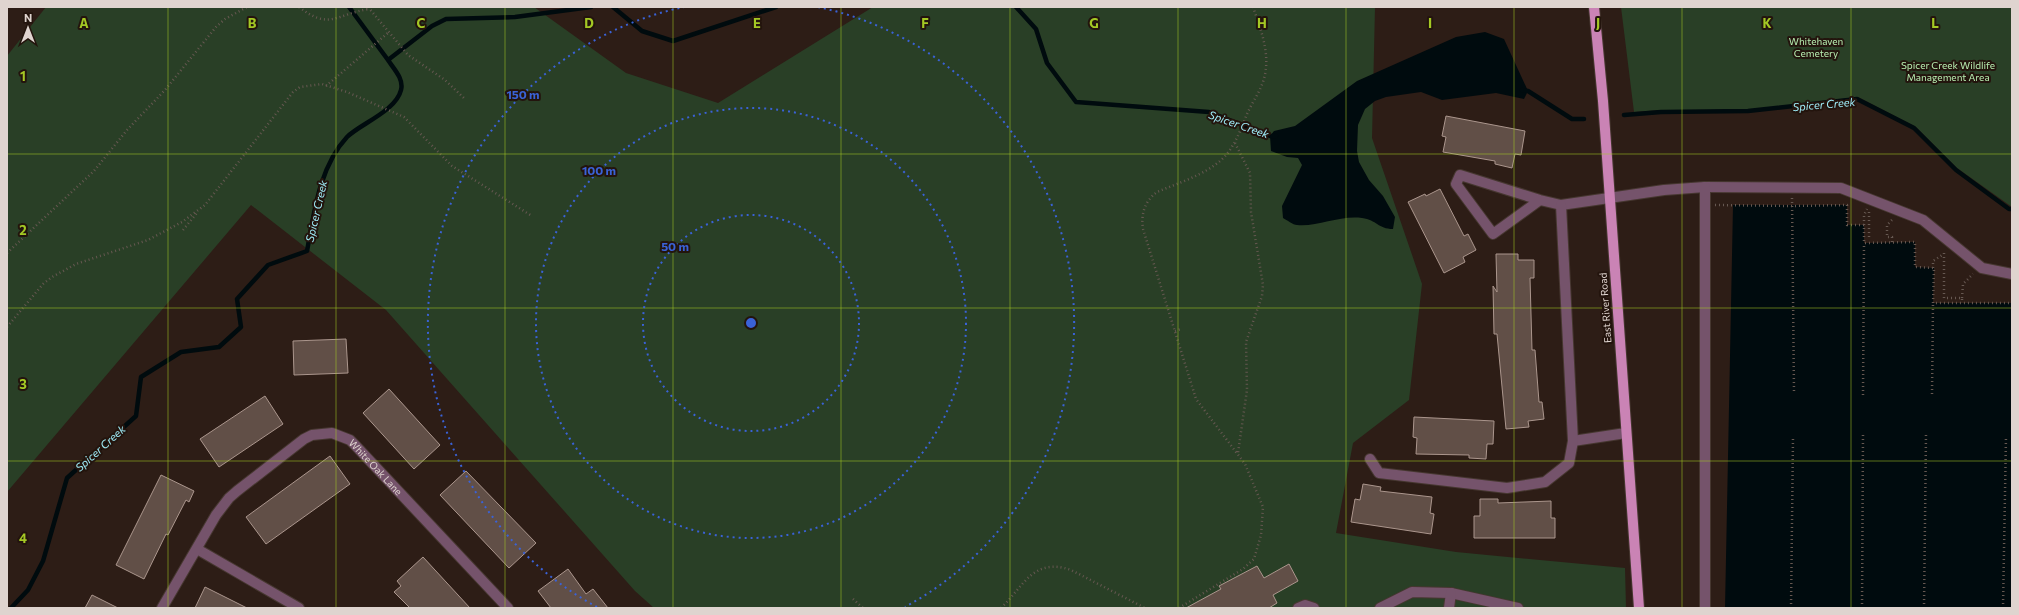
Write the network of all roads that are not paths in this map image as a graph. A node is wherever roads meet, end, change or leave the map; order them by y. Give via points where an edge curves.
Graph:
1 (1594, 7) edge
2 (1705, 187) junction
3 (1609, 197) junction
4 (1540, 200) junction
5 (1561, 205) junction
6 (2012, 274) edge
7 (1626, 433) junction
8 (1572, 441) junction
9 (1370, 459) dead end
10 (197, 549) junction
11 (1451, 593) junction
12 (162, 608) edge
13 (299, 608) edge
14 (508, 608) edge
15 (1298, 608) edge
16 (1314, 608) edge
17 (1380, 608) edge
18 (1450, 608) edge
19 (1518, 608) edge
20 (1639, 608) edge
21 (1705, 608) edge

1 - 3 main road, East River Road
2 - 3 street
2 - 6 street via 1841,188 1923,220 1980,266
2 - 21 street
3 - 5 street
3 - 7 main road, East River Road
4 - 4 street via 1493,234 1456,184 1460,175
4 - 5 street
5 - 8 street
7 - 8 street
7 - 20 main road, East River Road
8 - 9 street via 1569,463 1545,482 1507,488 1379,473
10 - 12 street, White Oak Lane
10 - 13 street
10 - 14 street, White Oak Lane via 229,498 304,439 320,433 332,433 350,440
11 - 17 street via 1412,592
11 - 18 street
11 - 19 street
15 - 16 street via 1305,605

